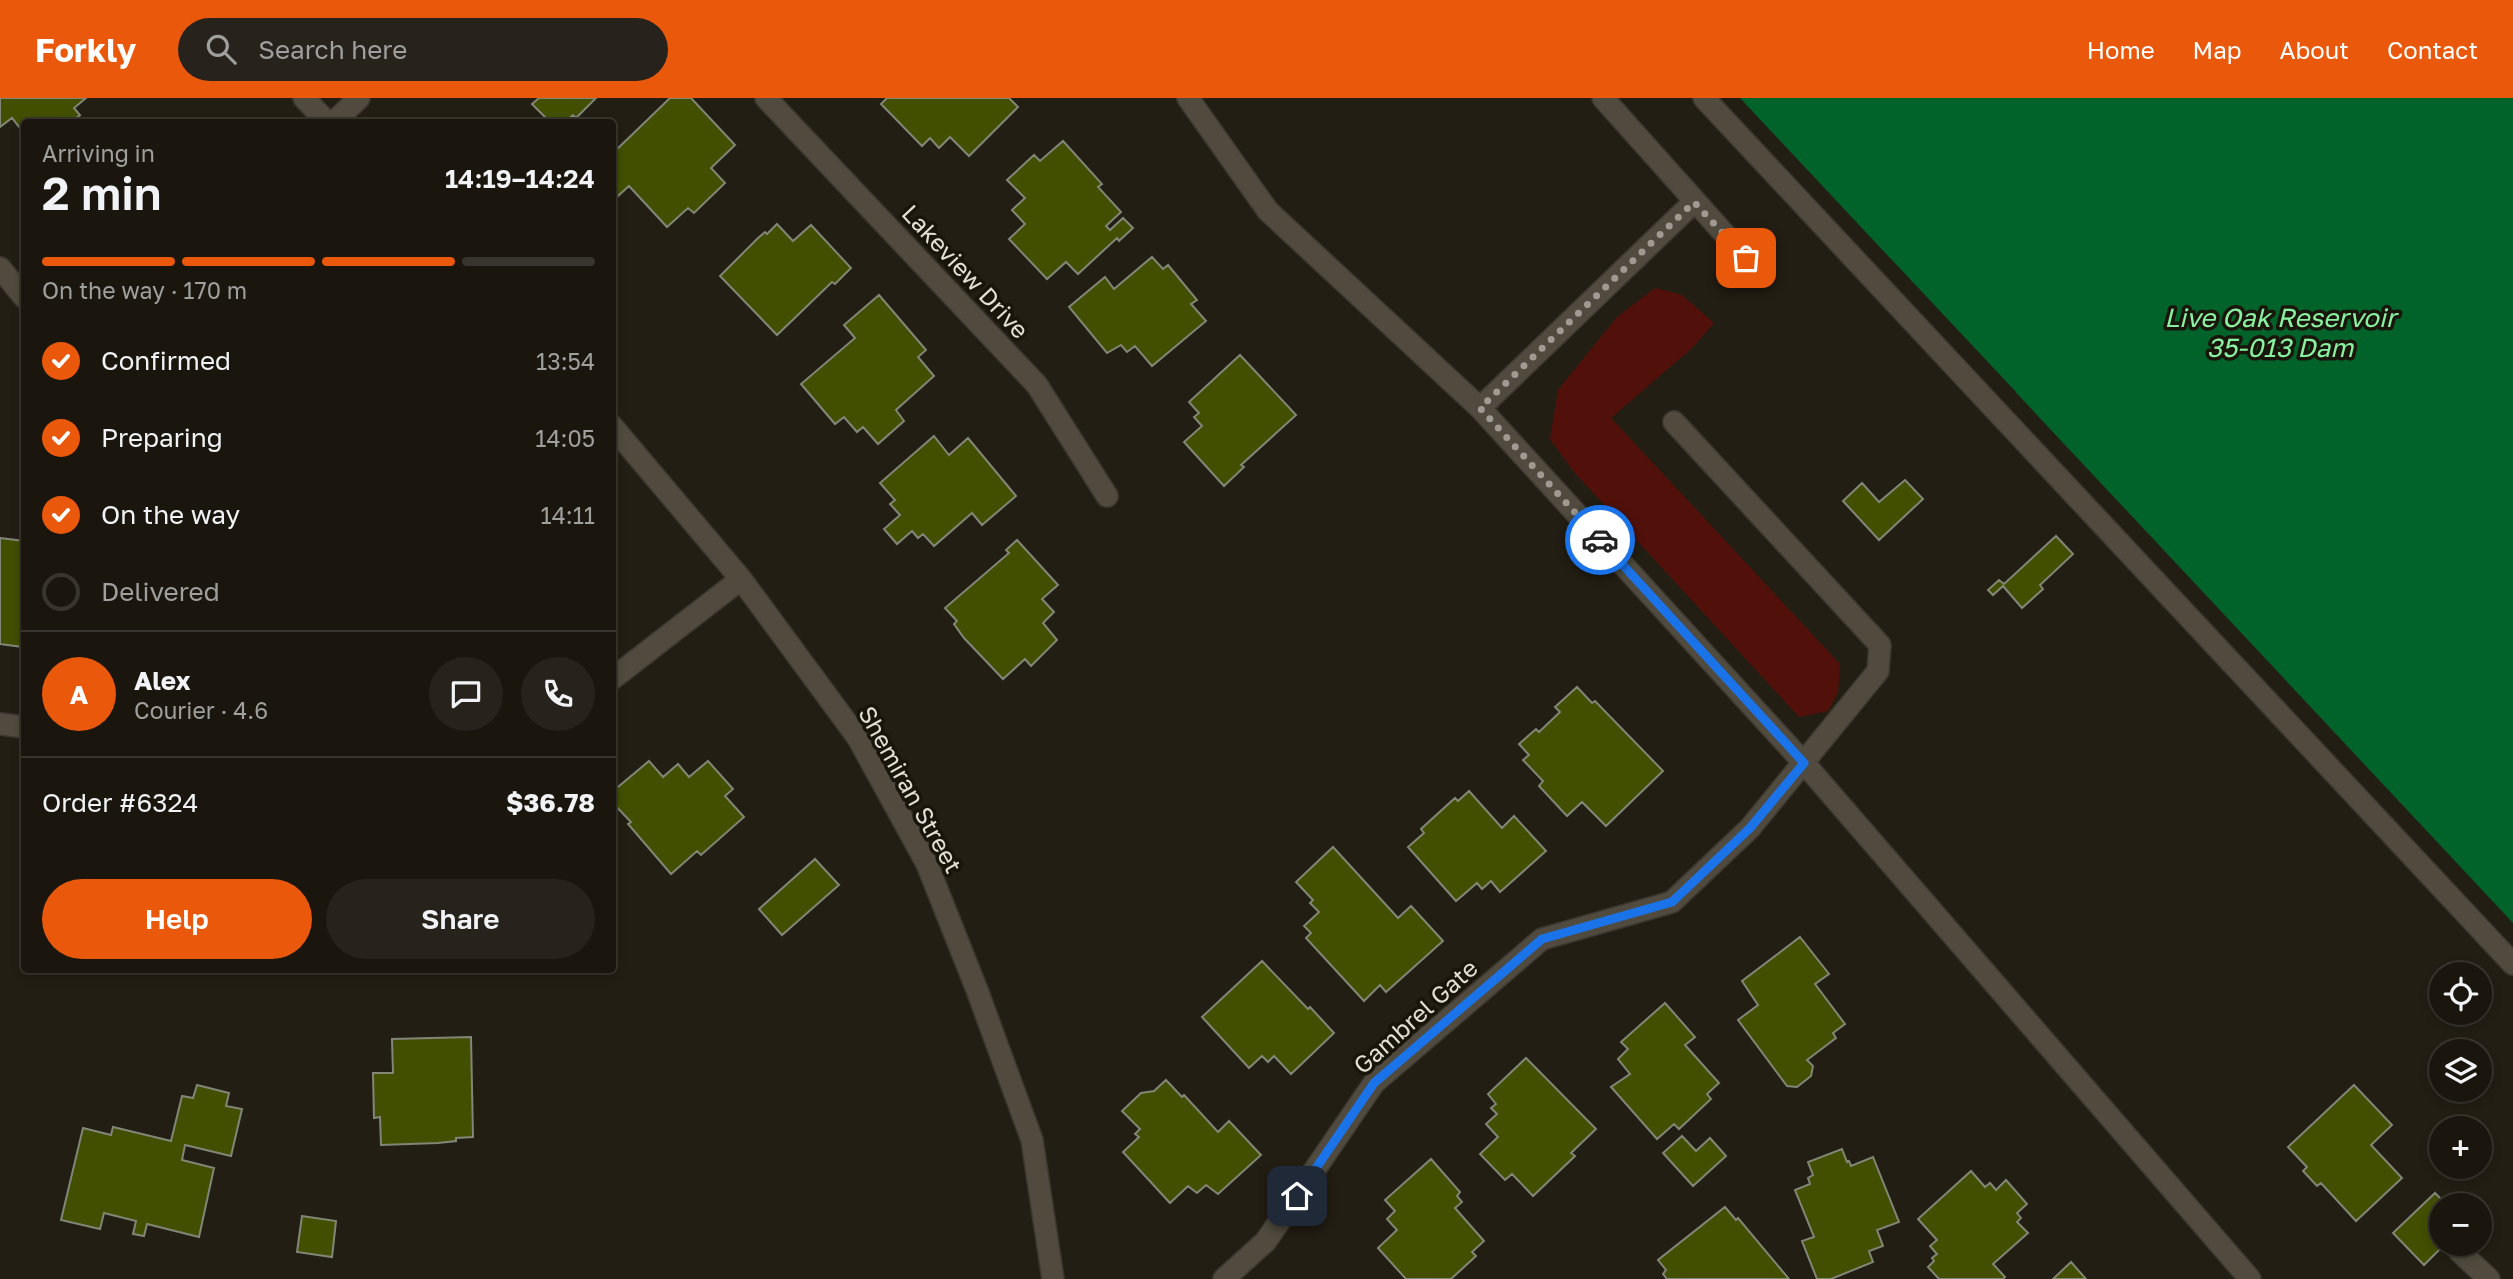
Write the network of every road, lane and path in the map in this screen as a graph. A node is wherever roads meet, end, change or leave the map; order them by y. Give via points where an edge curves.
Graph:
1 (304, 98) edge
2 (359, 98) edge
3 (766, 98) edge
4 (1188, 98) edge
5 (1603, 98) edge
6 (1704, 98) edge
7 (324, 119) edge
8 (337, 119) edge
9 (1694, 202) junction
10 (1746, 258) dead end
11 (0, 268) edge
12 (21, 293) edge
13 (1480, 408) junction
14 (1674, 422) dead end
15 (616, 431) edge
16 (1107, 496) dead end
17 (741, 579) junction
18 (616, 676) edge
19 (0, 724) edge
20 (21, 727) edge
21 (1804, 763) junction
22 (2513, 964) edge
23 (2464, 1256) edge
24 (1053, 1279) edge
25 (1224, 1279) edge
26 (2250, 1279) edge
27 (2489, 1279) edge

1 - 7 street
2 - 8 street
3 - 16 street, Lakeview Drive via 1037,385
4 - 13 street via 1268,211
5 - 9 street
6 - 22 street
9 - 10 street
9 - 13 street
11 - 12 street
13 - 21 street
14 - 21 street via 1880,645 1878,671
15 - 17 street, Shemiran Street
17 - 18 street
17 - 24 street, Shemiran Street via 858,738 927,864 1032,1140
19 - 20 street
21 - 25 street, Gambrel Gate via 1750,828 1672,902 1542,939 1374,1083 1266,1241
21 - 26 street
23 - 27 street

